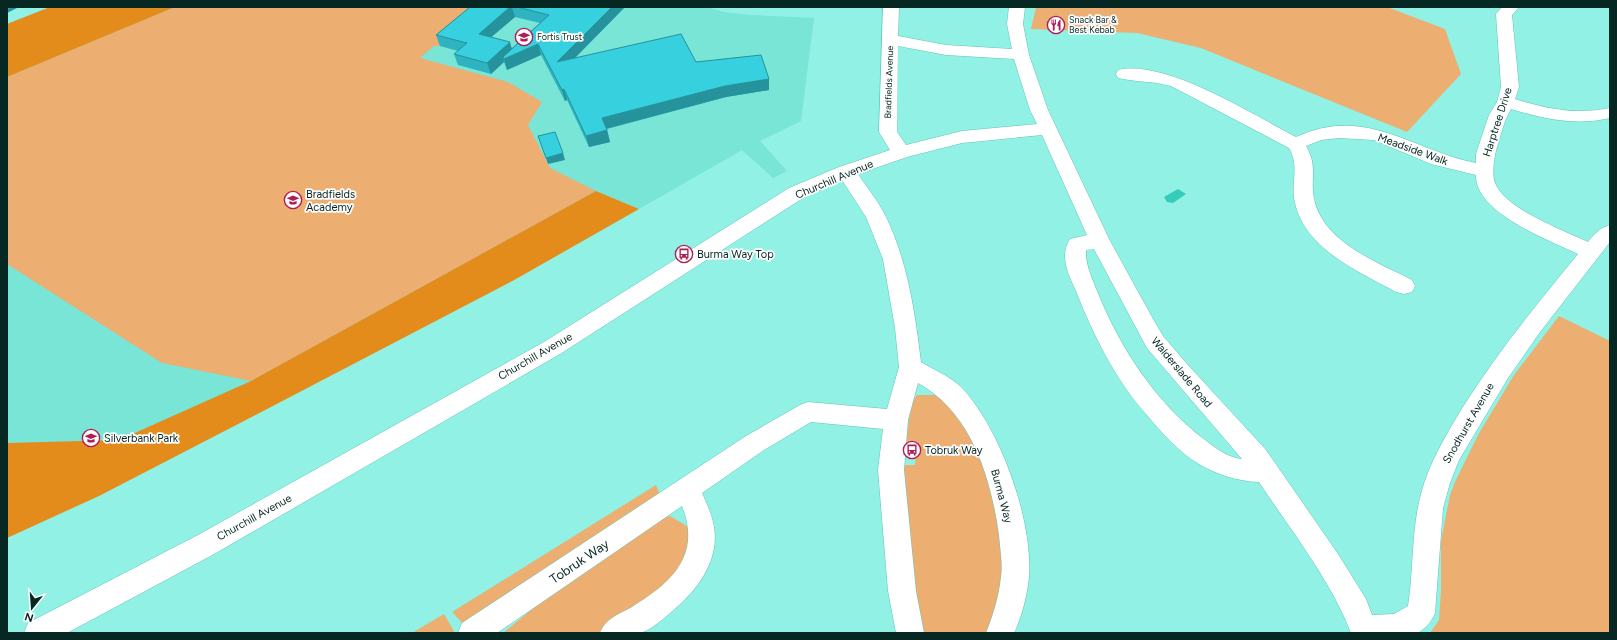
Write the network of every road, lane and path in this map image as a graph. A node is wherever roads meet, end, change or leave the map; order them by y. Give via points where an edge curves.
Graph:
1 (891, 7) edge
2 (1017, 7) edge
3 (1511, 7) edge
4 (891, 40) junction
5 (1021, 54) junction
6 (1124, 74) dead end
7 (1506, 102) junction
8 (1610, 113) edge
9 (1047, 129) junction
10 (1296, 144) junction
11 (902, 152) junction
12 (846, 171) junction
13 (1484, 171) junction
14 (1610, 232) edge
15 (1100, 240) junction
16 (1591, 252) junction
17 (1404, 286) dead end
18 (910, 368) junction
19 (896, 420) junction
20 (1267, 472) junction
21 (686, 489) junction
22 (1364, 630) edge
23 (38, 633) edge
24 (472, 633) edge
25 (614, 633) edge
26 (910, 633) edge
27 (1000, 633) edge

1 - 4 street, Bradfields Avenue
2 - 5 street, Walderslade Road via 1015,24
3 - 7 street, Harptree Drive via 1504,14 1510,87
4 - 5 street via 946,50
4 - 11 street, Bradfields Avenue via 888,64 888,132
5 - 9 street, Walderslade Road
6 - 10 street via 1152,76 1177,82
7 - 8 street via 1538,112 1565,116 1585,117
7 - 13 street, Harptree Drive via 1498,115 1485,154
9 - 11 street, Churchill Avenue via 962,137
9 - 15 street, Walderslade Road
10 - 13 street, Meadside Walk via 1310,136 1325,133 1366,134 1386,137 1445,162
10 - 17 street via 1303,155 1306,169 1304,199 1310,219 1334,245
11 - 12 street, Churchill Avenue
12 - 18 street via 876,216 893,259 906,328
12 - 23 street, Churchill Avenue via 796,194 552,348 206,544
13 - 16 street, Harptree Drive via 1485,184 1490,192 1514,214
14 - 16 street, Snodhurst Avenue
15 - 20 street, Walderslade Road via 1155,342
15 - 20 street via 1077,244 1075,259 1102,330 1132,380 1174,429 1206,455 1243,472
16 - 22 street, Snodhurst Avenue via 1500,368 1452,447 1435,487 1429,513 1421,613 1405,626 1390,630
18 - 19 street
18 - 27 street, Burma Way via 950,392 976,424 996,468 1010,522 1016,573
19 - 21 street, Tobruk Way via 808,412 755,443
19 - 26 street via 891,470 902,591
20 - 22 street, Walderslade Road via 1328,563 1356,609
21 - 24 street, Tobruk Way
21 - 25 street via 699,516 702,536 697,562 686,580 666,602

